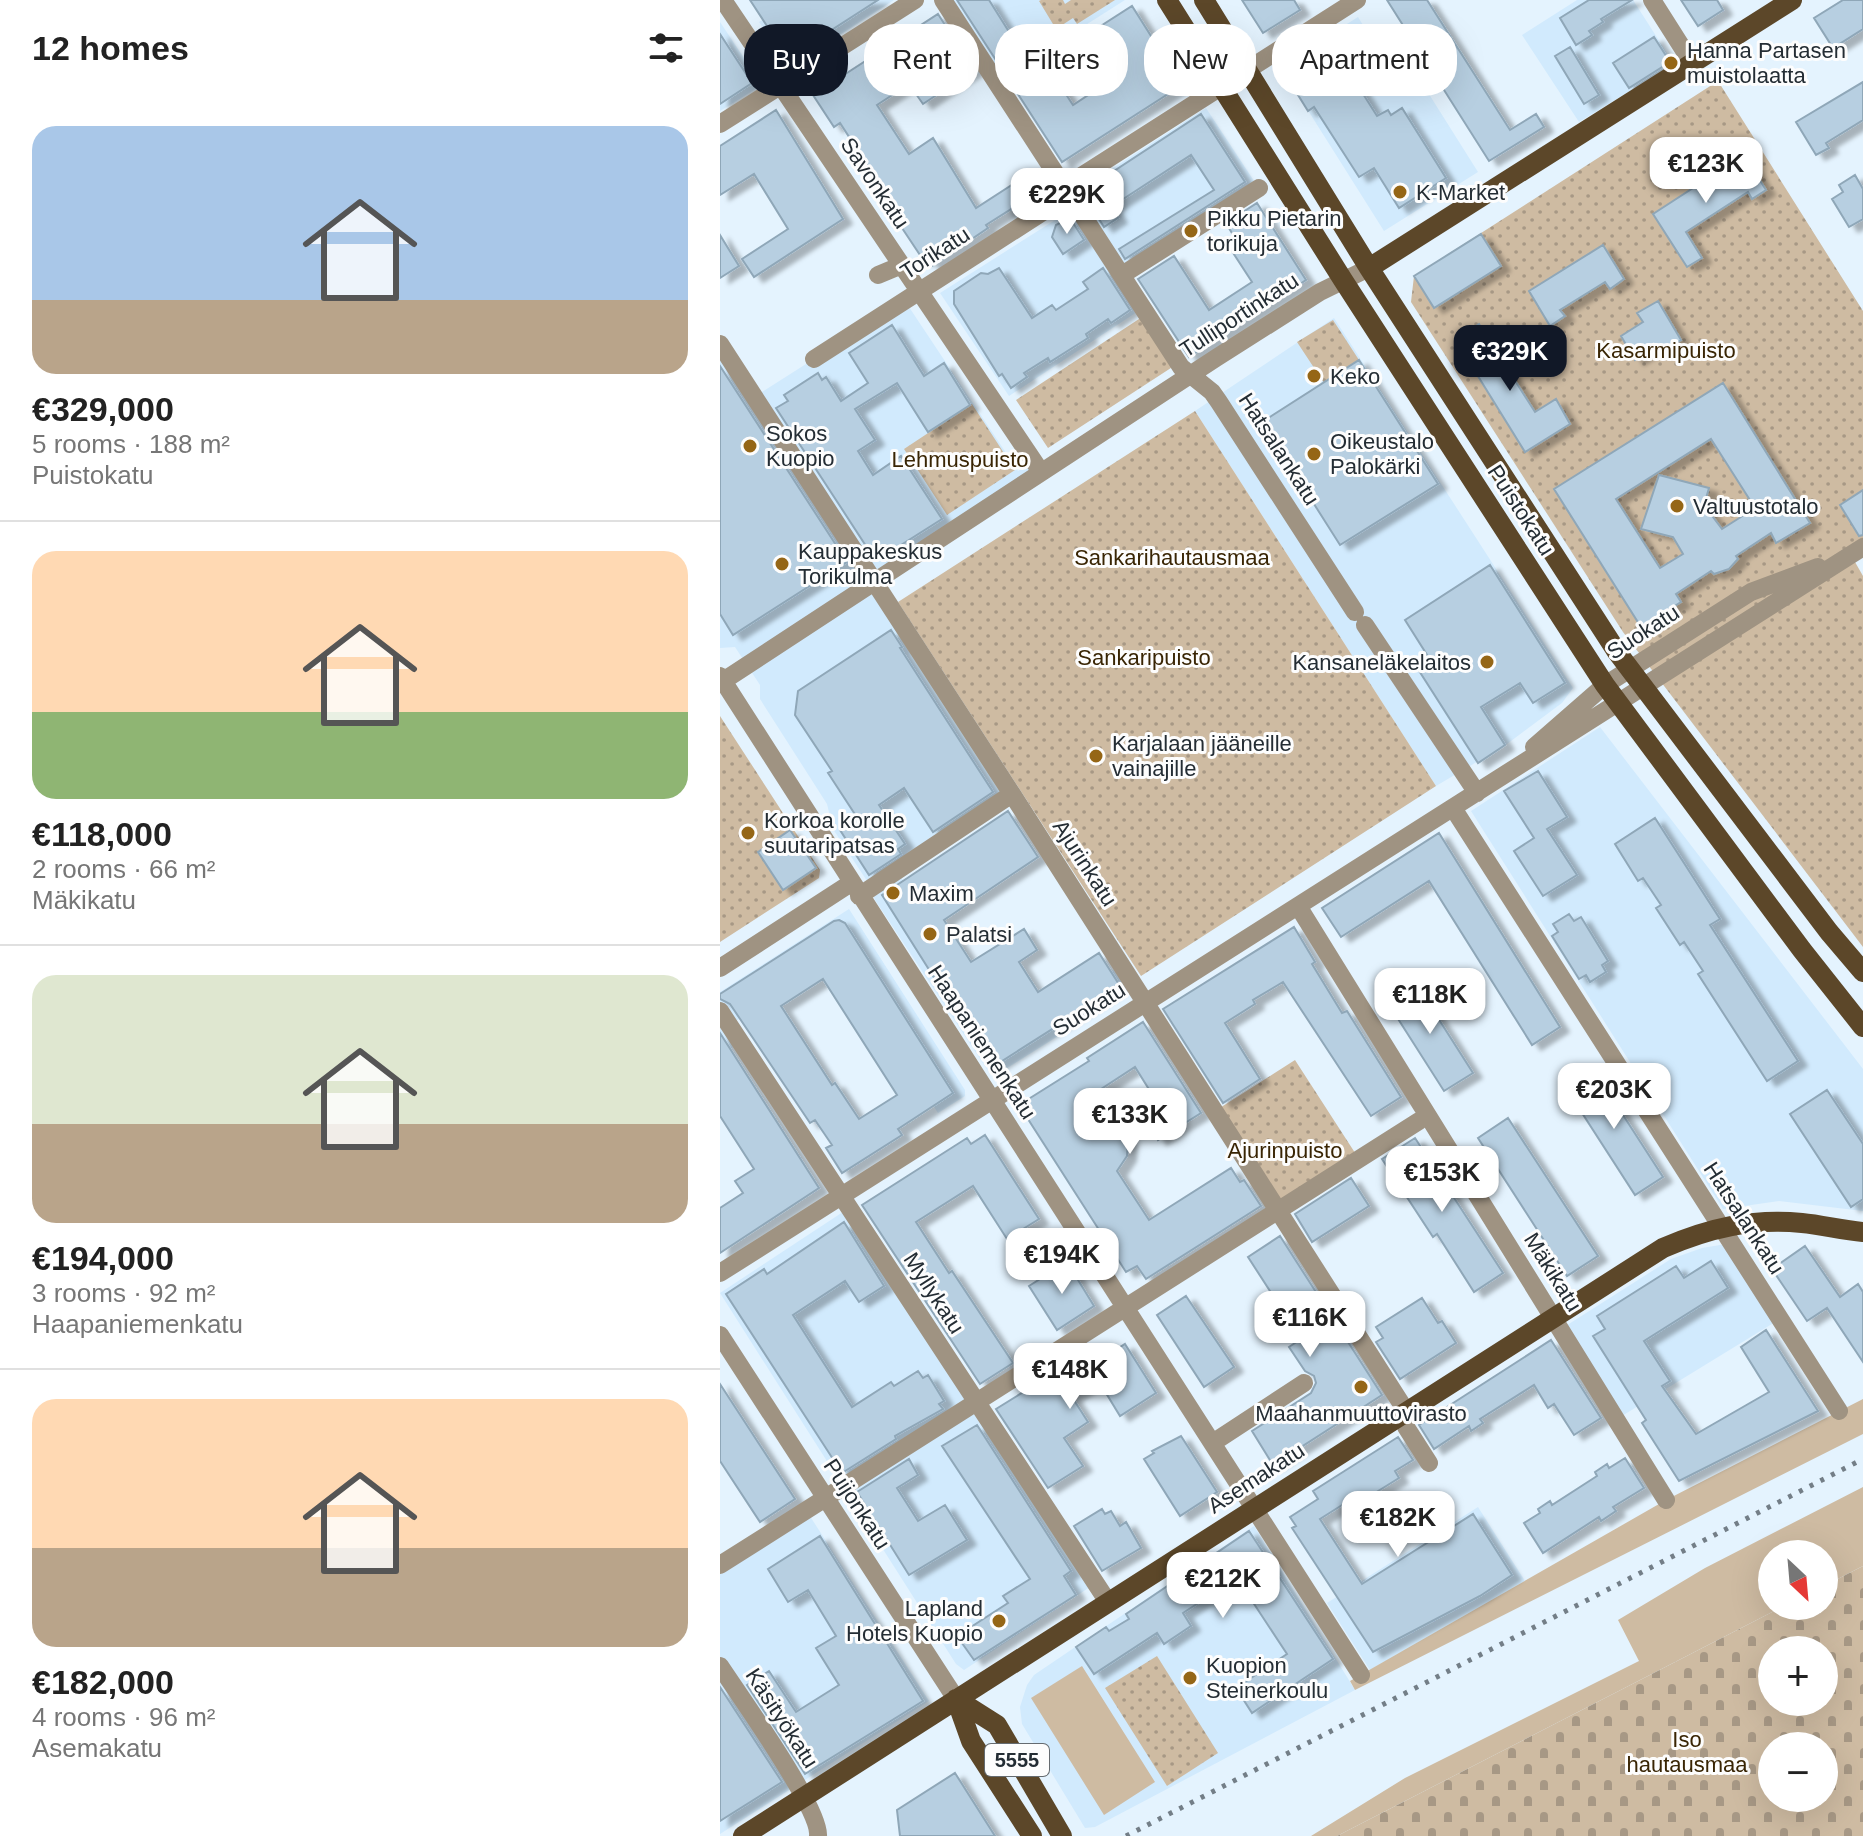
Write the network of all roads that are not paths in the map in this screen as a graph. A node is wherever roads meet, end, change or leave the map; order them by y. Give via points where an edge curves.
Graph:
1 (723, 0) edge
2 (915, 0) edge
3 (943, 0) edge
4 (1167, 0) edge
5 (1204, 0) edge
6 (1357, 0) edge
7 (1652, 0) edge
8 (1792, 0) edge
9 (1183, 24) edge
10 (1219, 24) edge
11 (744, 31) edge
12 (848, 42) edge
13 (1692, 63) junction
14 (1256, 64) edge
15 (1256, 82) edge
16 (763, 96) edge
17 (787, 96) edge
18 (1206, 96) edge
19 (1230, 96) edge
20 (720, 124) edge
21 (1064, 187) junction
22 (1259, 188) dead end
23 (902, 265) junction
24 (1369, 268) junction
25 (878, 275) dead end
26 (1122, 275) junction
27 (1343, 280) junction
28 (920, 292) junction
29 (720, 344) edge
30 (814, 359) dead end
31 (1191, 375) junction
32 (1041, 472) junction
33 (1857, 551) edge
34 (872, 581) junction
35 (1630, 669) junction
36 (721, 680) edge
37 (1605, 685) junction
38 (1644, 687) junction
39 (1619, 703) junction
40 (1481, 790) junction
41 (1012, 794) junction
42 (1453, 808) junction
43 (855, 890) junction
44 (1298, 906) junction
45 (720, 968) edge
46 (1863, 972) edge
47 (1145, 1002) junction
48 (720, 1011) edge
49 (1863, 1027) edge
50 (991, 1099) junction
51 (1419, 1121) dead end
52 (841, 1196) junction
53 (1279, 1210) junction
54 (1721, 1226) junction
55 (1863, 1232) edge
56 (720, 1273) edge
57 (1126, 1307) junction
58 (1553, 1316) junction
59 (720, 1335) edge
60 (1304, 1383) dead end
61 (977, 1402) junction
62 (1839, 1411) dead end
63 (1406, 1419) junction
64 (1214, 1442) junction
65 (1429, 1463) dead end
66 (824, 1498) junction
67 (1666, 1500) dead end
68 (1255, 1507) junction
69 (720, 1565) edge
70 (1108, 1602) junction
71 (720, 1666) edge
72 (1361, 1675) dead end
73 (956, 1699) junction
74 (803, 1797) junction
75 (743, 1836) edge
76 (818, 1836) edge
77 (1032, 1836) edge
78 (1062, 1836) edge

1 - 11 street, Savonkatu
2 - 12 street
3 - 21 street, Hatsalankatu
4 - 9 main road, Puistokatu
5 - 10 main road, Puistokatu
6 - 14 street, Torikatu
7 - 13 street
8 - 13 main road, Tulliportinkatu
13 - 24 main road, Tulliportinkatu
15 - 24 main road, Puistokatu
16 - 20 street
17 - 23 street, Savonkatu
18 - 21 street, Torikatu
19 - 27 main road, Puistokatu
21 - 26 street, Hatsalankatu
21 - 28 street, Torikatu via 1049,208
22 - 26 street
23 - 25 street
23 - 28 street, Savonkatu
24 - 27 street, Tulliportinkatu
24 - 35 main road, Puistokatu
26 - 31 street, Hatsalankatu
27 - 31 street, Tulliportinkatu
27 - 37 main road, Puistokatu
28 - 30 street, Torikatu
28 - 32 street, Savonkatu
29 - 34 street, Ajurinkatu
31 - 32 street, Tulliportinkatu
31 - 40 street, Hatsalankatu via 1219,402 1360,618
32 - 34 street, Tulliportinkatu
33 - 35 street, Suokatu via 1751,592
33 - 38 street, Suokatu
34 - 36 street, Tulliportinkatu
34 - 41 street, Ajurinkatu
35 - 37 street, Suokatu
35 - 38 main road, Puistokatu
36 - 43 street, Haapaniemenkatu
37 - 39 main road, Puistokatu
37 - 40 street, Suokatu
38 - 39 street, Suokatu
38 - 46 main road, Puistokatu
39 - 40 street, Suokatu
39 - 49 main road, Puistokatu
40 - 42 street, Suokatu
41 - 43 street
41 - 47 street, Ajurinkatu
42 - 44 street, Suokatu
42 - 54 street, Hatsalankatu
43 - 45 street
43 - 50 street, Haapaniemenkatu
44 - 47 street, Suokatu
44 - 58 street, Mäkikatu
47 - 50 street, Suokatu
47 - 53 street, Ajurinkatu
48 - 52 street, Myllykatu
50 - 52 street, Suokatu
50 - 57 street, Haapaniemenkatu
51 - 53 street
52 - 56 street, Suokatu
52 - 61 street, Myllykatu
53 - 57 street
53 - 63 street, Ajurinkatu
54 - 55 main road, Asemakatu via 1782,1221
54 - 58 main road, Asemakatu via 1663,1248
54 - 62 street, Hatsalankatu
57 - 61 street
57 - 64 street, Haapaniemenkatu
58 - 63 main road, Asemakatu
58 - 67 street, Mäkikatu
59 - 66 street, Puijonkatu / 5555
60 - 64 street
61 - 66 street
61 - 70 street, Myllykatu
63 - 65 street, Ajurinkatu
63 - 68 main road, Asemakatu
64 - 68 street, Haapaniemenkatu
66 - 69 street
66 - 73 street, Puijonkatu / 5555
68 - 70 main road, Asemakatu
68 - 72 street, Haapaniemenkatu
70 - 73 main road, Asemakatu
71 - 74 street, Käsityökatu
73 - 74 main road, Asemakatu
73 - 77 main road, Puijonkatu / 5555 via 971,1741
73 - 78 main road, Puijonkatu / 5555 via 997,1725
74 - 75 main road, Asemakatu
74 - 76 street, Käsityökatu via 817,1822

